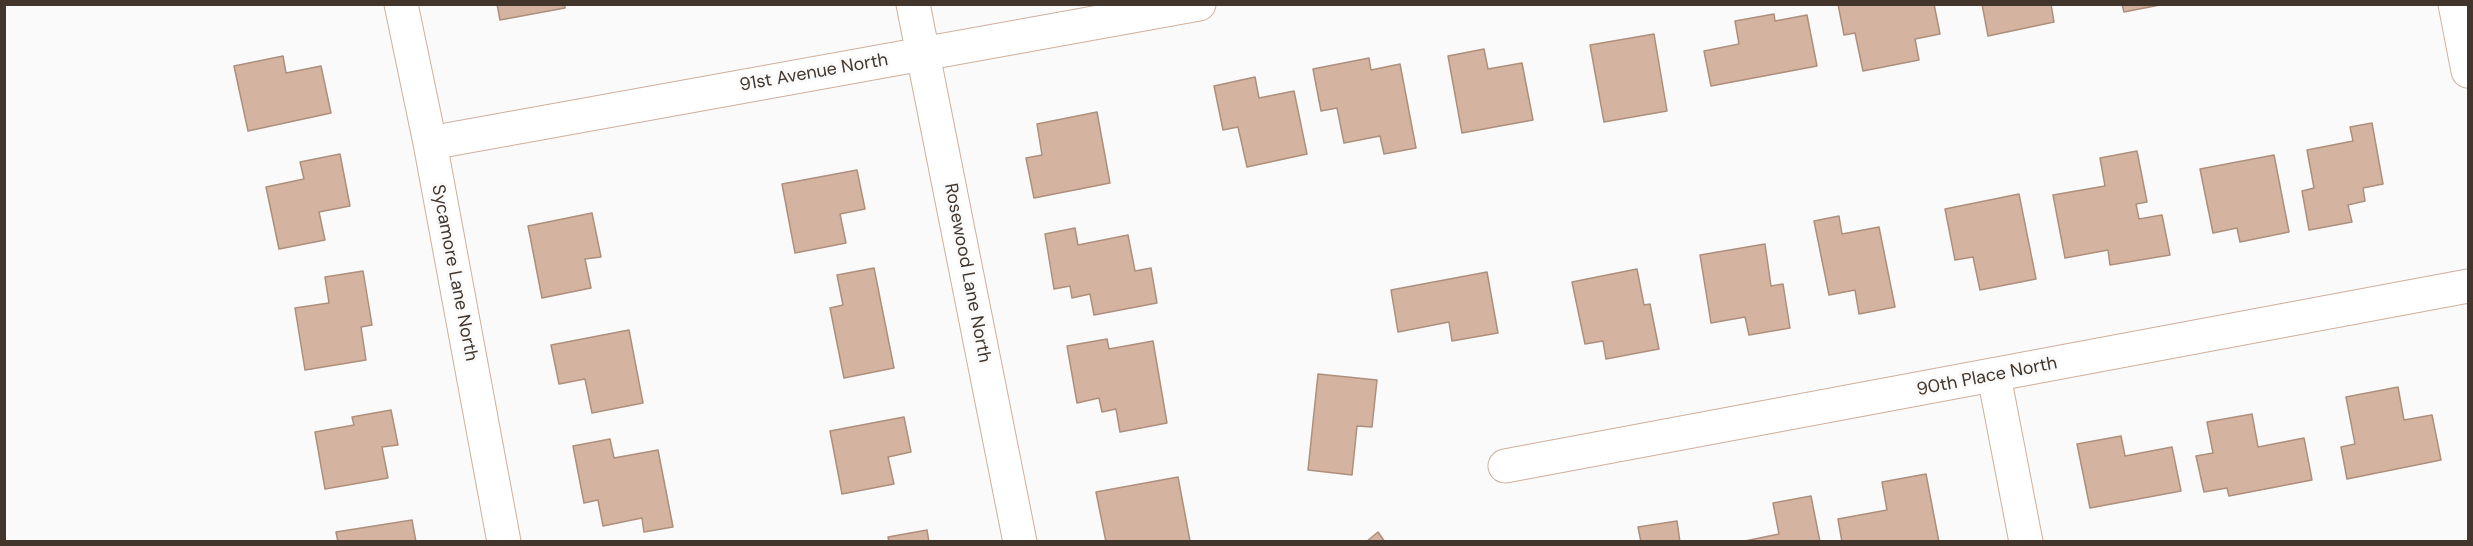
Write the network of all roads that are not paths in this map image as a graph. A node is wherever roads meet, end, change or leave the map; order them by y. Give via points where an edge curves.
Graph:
1 (401, 4) edge
2 (913, 4) edge
3 (1199, 4) edge
4 (2455, 4) edge
5 (923, 53) junction
6 (2469, 71) edge
7 (430, 143) junction
8 (2469, 286) edge
9 (1994, 376) junction
10 (1505, 466) dead end
11 (504, 542) edge
12 (1020, 542) edge
13 (2026, 542) edge

1 - 7 street, Sycamore Lane North
2 - 5 street, Rosewood Lane North
3 - 5 street, 91st Avenue North
4 - 6 street
5 - 7 street, 91st Avenue North
5 - 12 street, Rosewood Lane North
7 - 11 street, Sycamore Lane North
8 - 9 street, 90th Place North
9 - 10 street, 90th Place North
9 - 13 street

